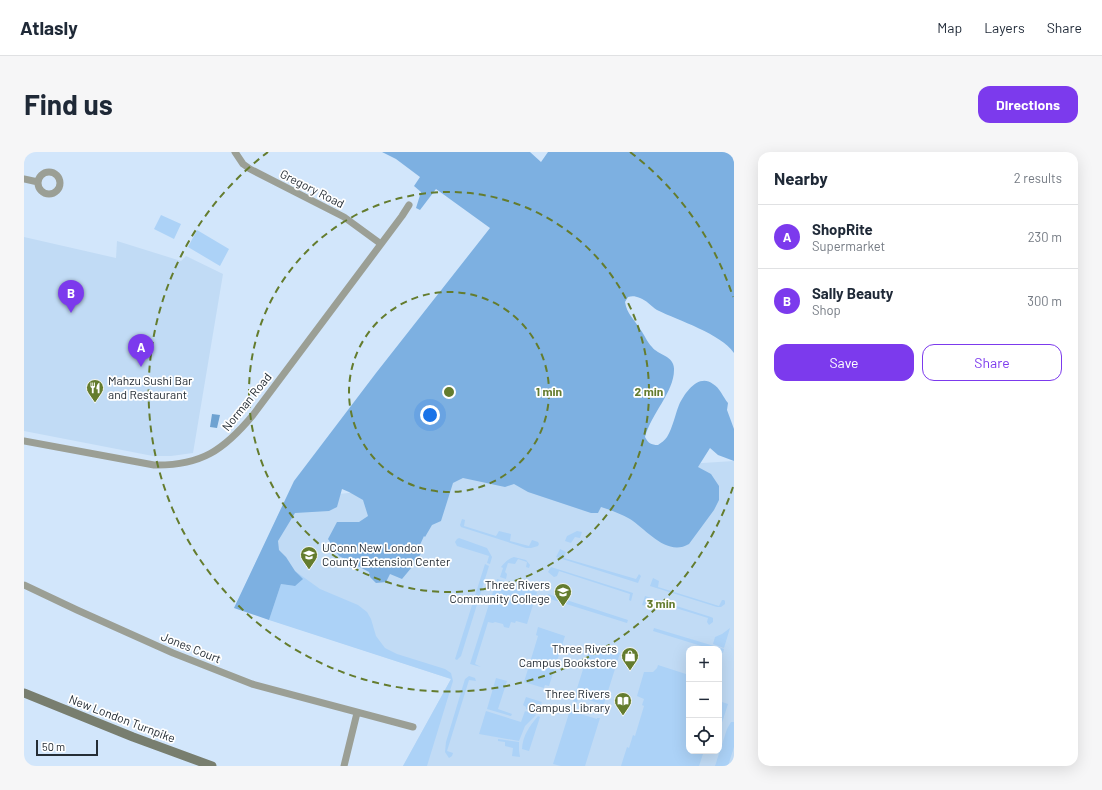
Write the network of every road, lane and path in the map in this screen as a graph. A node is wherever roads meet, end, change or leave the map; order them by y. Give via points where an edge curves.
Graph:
1 (235, 152) edge
2 (24, 180) edge
3 (38, 182) dead end
4 (409, 205) dead end
5 (381, 244) junction
6 (24, 441) edge
7 (24, 585) edge
8 (24, 693) edge
9 (357, 712) junction
10 (413, 727) dead end
11 (212, 766) edge
12 (344, 766) edge

1 - 5 street, Gregory Road via 250,170 344,217
2 - 3 street
4 - 5 street, Norman Road
5 - 6 street, Norman Road via 253,415 235,435 213,452 188,463 154,465
7 - 9 street, Jones Court via 173,653 252,684
8 - 11 main road, New London Turnpike
9 - 10 street, Jones Court
9 - 12 street

